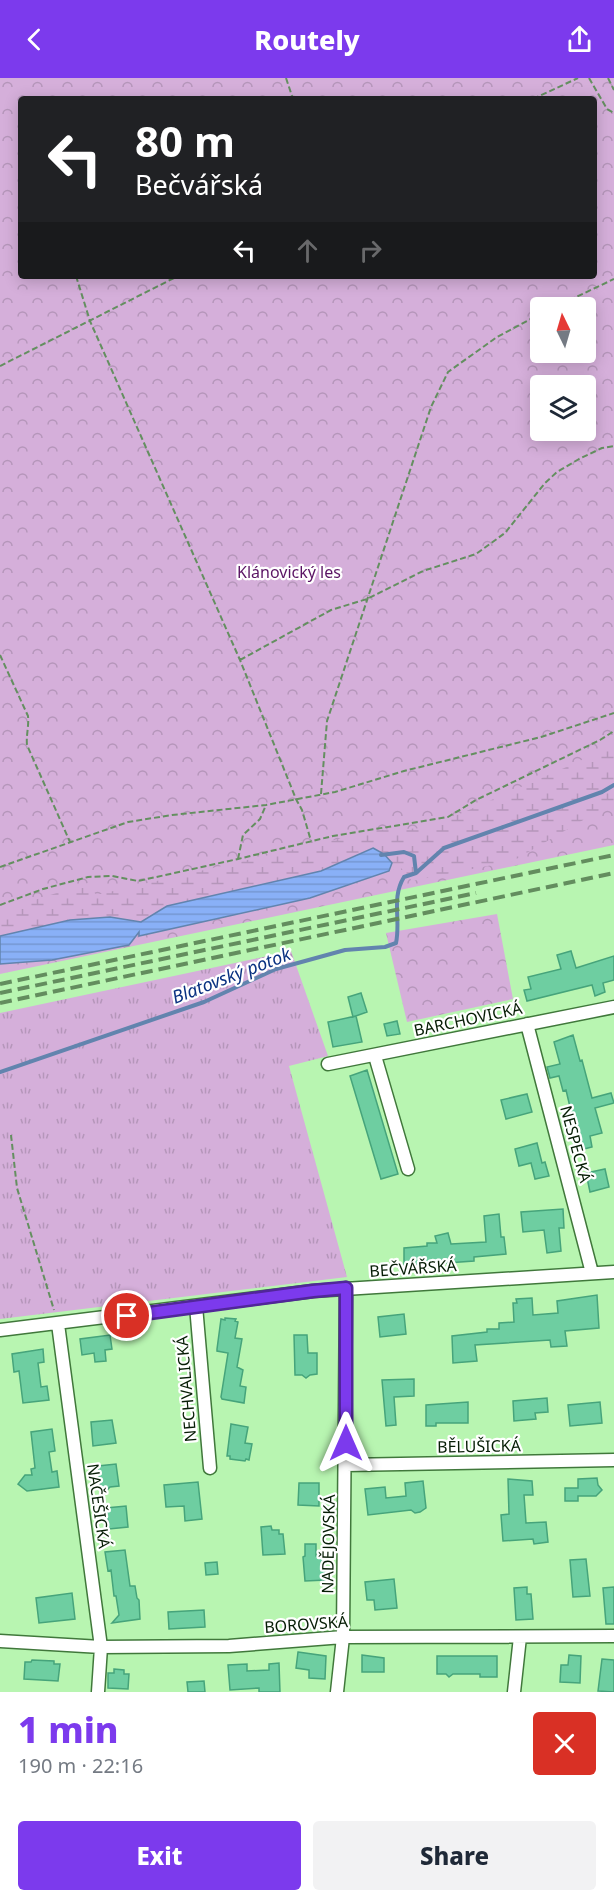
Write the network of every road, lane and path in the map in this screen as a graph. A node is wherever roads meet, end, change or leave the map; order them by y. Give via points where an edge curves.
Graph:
1 (286, 78) edge
2 (578, 78) edge
3 (589, 78) edge
4 (608, 78) edge
5 (614, 90) edge
6 (292, 96) edge
7 (539, 96) edge
8 (614, 113) edge
9 (77, 279) edge
10 (171, 279) edge
11 (614, 279) edge
12 (576, 297) edge
13 (530, 319) edge
14 (90, 321) junction
15 (0, 366) edge
16 (614, 446) edge
17 (367, 599) junction
18 (0, 655) edge
19 (240, 660) junction
20 (614, 713) edge
21 (614, 731) edge
22 (321, 794) junction
23 (296, 799) junction
24 (266, 805) junction
25 (70, 842) junction
26 (312, 842) junction
27 (238, 859) junction
28 (0, 867) edge
29 (0, 905) edge
30 (614, 1007) edge
31 (528, 1024) junction
32 (375, 1056) junction
33 (328, 1064) dead end
34 (11, 1135) dead end
35 (408, 1169) dead end
36 (614, 1272) edge
37 (592, 1273) junction
38 (346, 1288) junction
39 (196, 1306) junction
40 (58, 1324) junction
41 (0, 1330) edge
42 (614, 1460) edge
43 (346, 1464) junction
44 (210, 1468) dead end
45 (520, 1636) junction
46 (614, 1636) edge
47 (343, 1637) junction
48 (0, 1641) edge
49 (101, 1647) junction
50 (98, 1692) edge
51 (337, 1692) edge
52 (514, 1692) edge

1 - 6 path
2 - 7 path
3 - 8 path via 607,109
4 - 5 path
9 - 14 path
10 - 14 path
11 - 12 path
13 - 17 path via 448,372 430,407
14 - 15 path
14 - 19 path
16 - 17 path via 557,472 505,533 476,554 423,571
17 - 19 path via 331,610
17 - 22 path via 327,721
18 - 25 path via 28,716 27,746
19 - 23 path
20 - 22 path via 541,737
21 - 26 path via 447,817
22 - 23 path
23 - 24 path
23 - 26 path
24 - 25 path via 128,822
24 - 27 path via 260,819 243,835
25 - 28 path
26 - 27 path
27 - 29 path via 138,881 88,877
30 - 31 street, BARCHOVICKÁ
31 - 32 street, BARCHOVICKÁ
31 - 37 street, NESPECKÁ
32 - 33 street, BARCHOVICKÁ
32 - 35 street
34 - 40 path via 17,1188
36 - 37 street, BEČVÁŘSKÁ
37 - 38 street, BEČVÁŘSKÁ
38 - 39 street, BEČVÁŘSKÁ
38 - 43 street, NADĚJOVSKÁ
39 - 40 street, BEČVÁŘSKÁ
39 - 44 street, NECHVALICKÁ
40 - 41 street, BEČVÁŘSKÁ
40 - 49 street, NAČEŠICKÁ
42 - 43 street, BĚLUŠICKÁ
43 - 47 street, NADĚJOVSKÁ
45 - 46 street, BOROVSKÁ
45 - 47 street, BOROVSKÁ
45 - 52 street
47 - 49 street, BOROVSKÁ via 230,1646
47 - 51 street, NADĚJOVSKÁ
48 - 49 street, BOROVSKÁ
49 - 50 street, NAČEŠICKÁ

